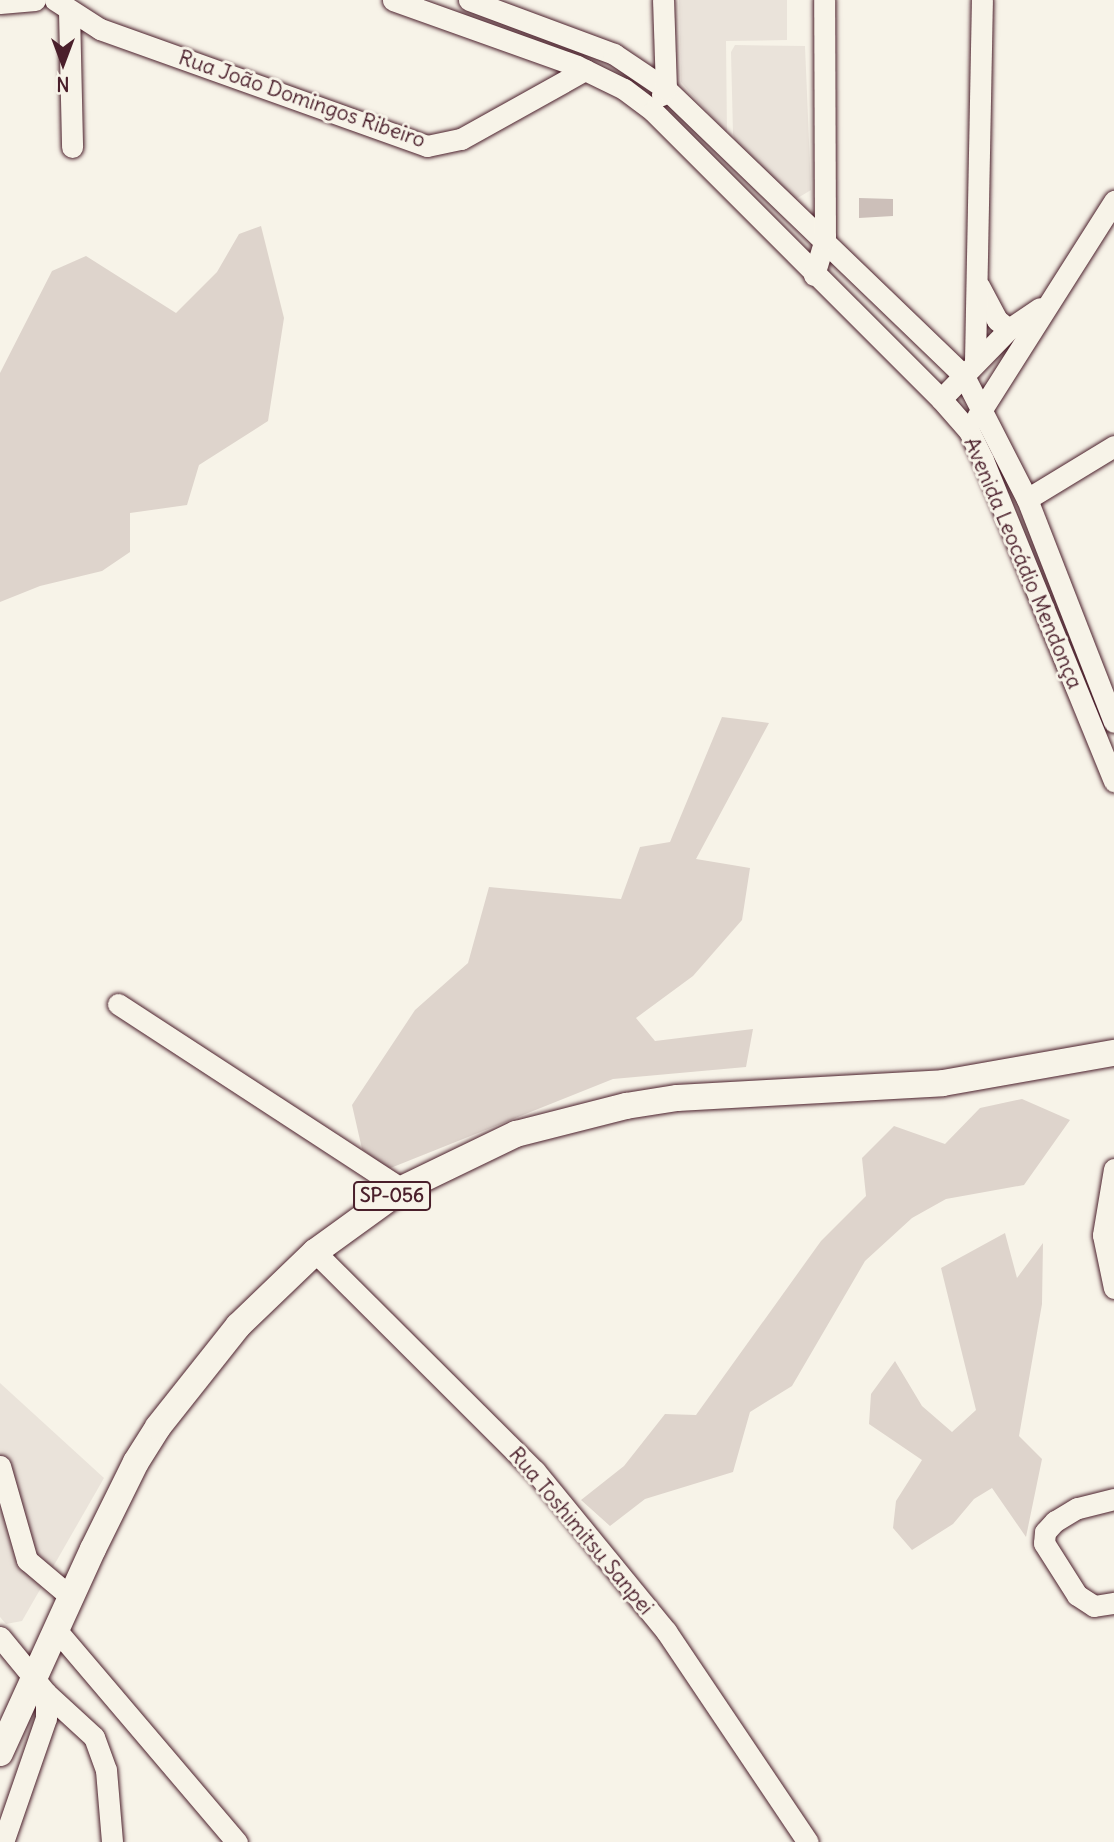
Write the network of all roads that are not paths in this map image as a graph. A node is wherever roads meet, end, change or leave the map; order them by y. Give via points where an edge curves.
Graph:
1 (35, 0) edge
2 (393, 0) edge
3 (469, 0) edge
4 (663, 0) edge
5 (824, 0) edge
6 (982, 0) edge
7 (0, 3) edge
8 (62, 5) edge
9 (510, 8) edge
10 (585, 69) junction
11 (666, 89) junction
12 (653, 111) junction
13 (72, 147) dead end
14 (1114, 201) edge
15 (825, 240) junction
16 (814, 275) junction
17 (978, 284) junction
18 (1054, 294) junction
19 (1009, 329) junction
20 (970, 369) junction
21 (941, 399) junction
22 (982, 409) junction
23 (969, 431) junction
24 (1114, 446) edge
25 (1027, 499) junction
26 (1114, 666) edge
27 (1096, 677) junction
28 (1076, 687) junction
29 (1114, 722) edge
30 (1114, 781) edge
31 (118, 1004) dead end
32 (1114, 1040) edge
33 (1114, 1053) edge
34 (1065, 1063) junction
35 (1114, 1169) edge
36 (402, 1189) junction
37 (315, 1252) junction
38 (1113, 1282) edge
39 (0, 1466) edge
40 (1114, 1499) edge
41 (71, 1597) junction
42 (1114, 1603) edge
43 (58, 1632) junction
44 (0, 1637) edge
45 (41, 1687) junction
46 (0, 1752) edge
47 (3, 1842) edge
48 (112, 1842) edge
49 (237, 1842) edge
50 (808, 1842) edge

1 - 7 street
2 - 10 street, Avenida Leocádio Mendonça
3 - 9 street, Avenida Leocádio Mendonça
4 - 11 street
5 - 15 street
6 - 17 street
8 - 10 street, Rua João Domingos Ribeiro via 100,29 426,146 468,135
8 - 13 street
9 - 11 street, Avenida Leocádio Mendonça via 614,54
10 - 12 street, Avenida Leocádio Mendonça
11 - 12 street
11 - 15 street, Avenida Leocádio Mendonça
12 - 16 street, Avenida Leocádio Mendonça
14 - 18 street
15 - 16 street
15 - 20 street, Avenida Leocádio Mendonça
16 - 21 street, Avenida Leocádio Mendonça
17 - 19 street via 996,320
17 - 20 street
18 - 19 street via 1031,317
18 - 22 street
19 - 20 street
20 - 21 street
20 - 22 street, Avenida Leocádio Mendonça
21 - 23 street, Avenida Leocádio Mendonça
22 - 23 street
22 - 25 street, Avenida Leocádio Mendonça
23 - 28 street, Avenida Leocádio Mendonça
24 - 25 street
25 - 27 street, Avenida Leocádio Mendonça
26 - 27 street
27 - 28 street
27 - 29 street, Avenida Leocádio Mendonça
28 - 30 street, Avenida Leocádio Mendonça
31 - 36 street
32 - 34 main road
33 - 34 main road, SP-056
34 - 36 main road, SP-056 via 943,1083 677,1098 626,1106 516,1134
35 - 38 street via 1103,1235
36 - 37 main road, SP-056
37 - 41 main road, SP-056 via 238,1325 158,1427 136,1462
37 - 50 street, Rua Toshimitsu Sanpei via 535,1471 666,1631
39 - 41 street via 27,1560
40 - 42 street via 1077,1508 1055,1521 1045,1532 1044,1543 1077,1595 1094,1606
41 - 43 main road, SP-056
43 - 45 main road, SP-056
43 - 49 street
44 - 45 street
45 - 46 main road, SP-056
45 - 47 street via 46,1718
45 - 48 street via 94,1737 106,1770

